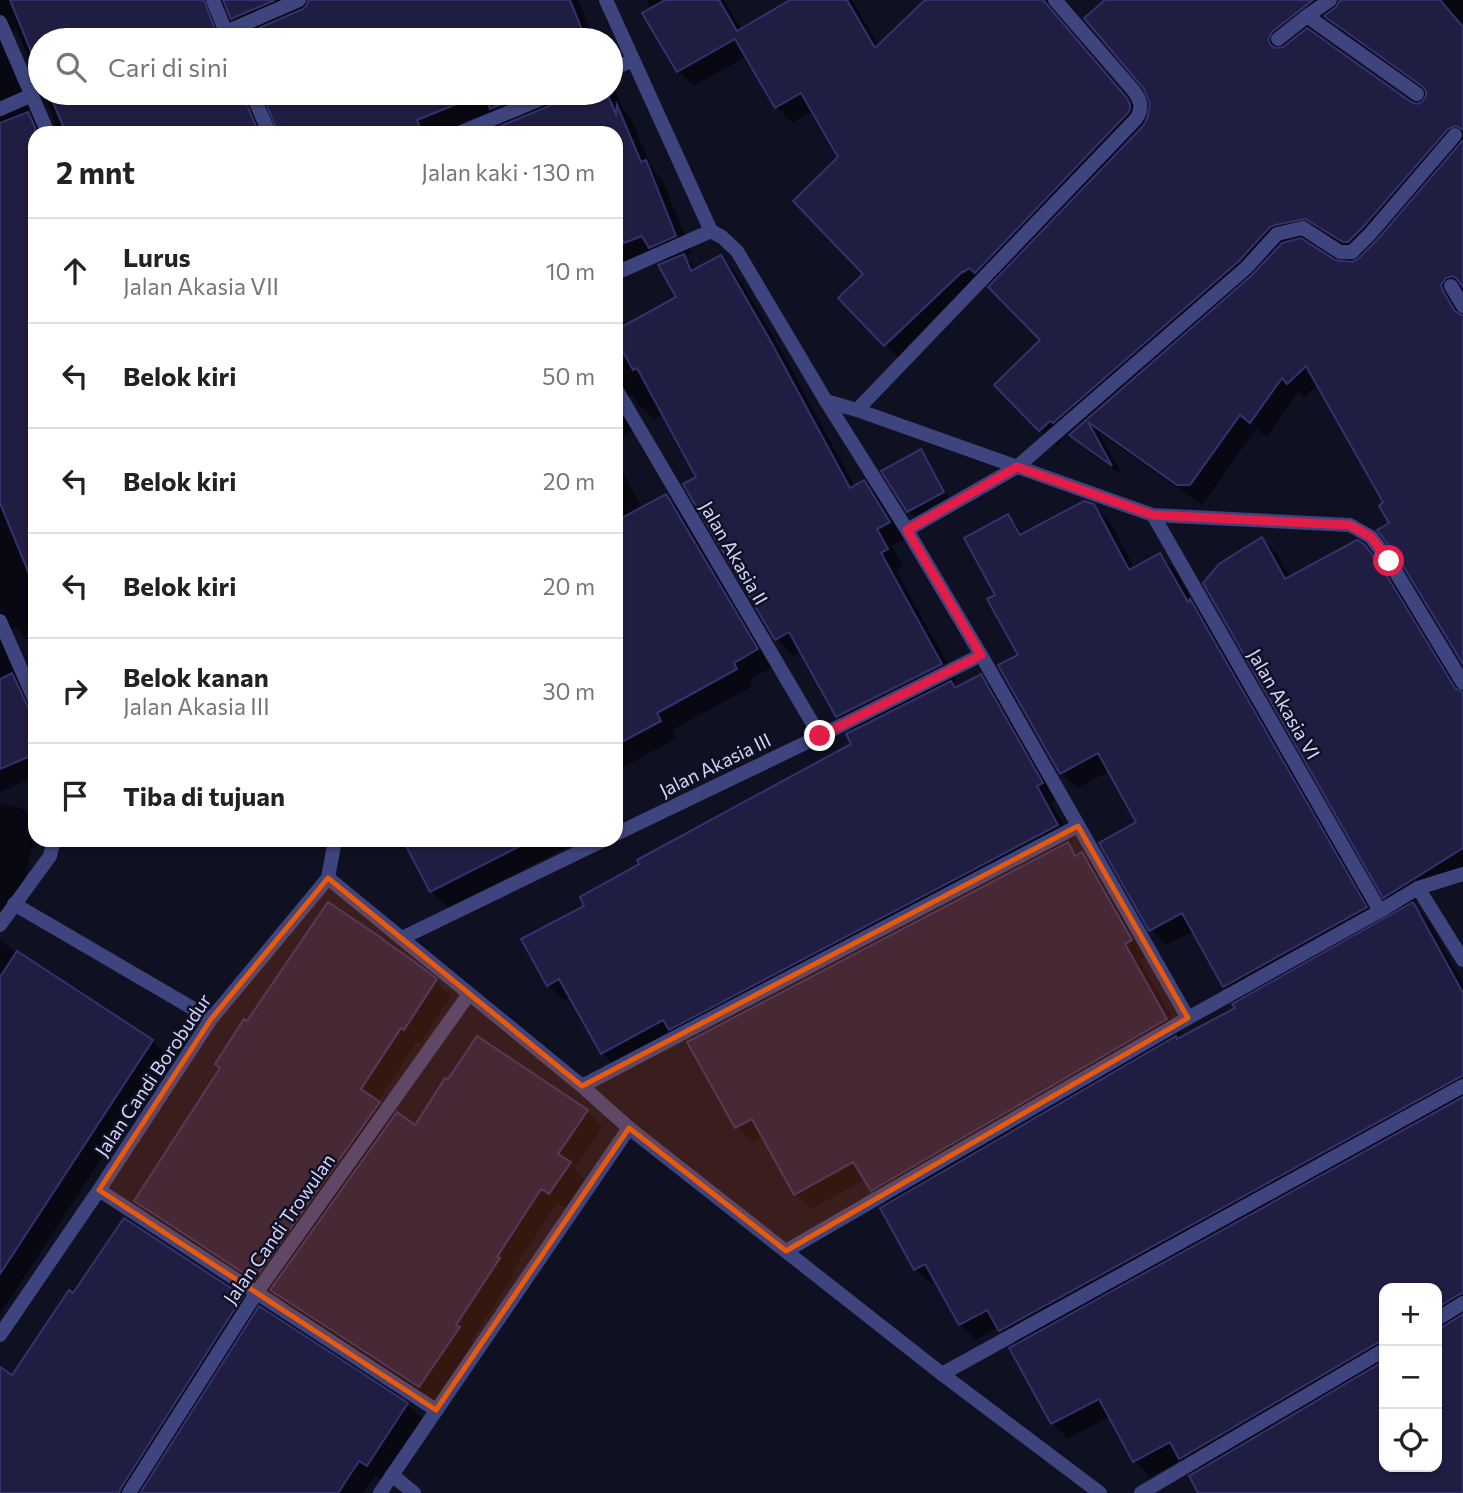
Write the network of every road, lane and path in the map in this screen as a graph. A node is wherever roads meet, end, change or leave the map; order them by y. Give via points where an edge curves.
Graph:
1 (213, 0) edge
2 (299, 0) edge
3 (606, 0) edge
4 (1055, 0) edge
5 (1330, 0) edge
6 (1307, 16) junction
7 (0, 22) edge
8 (225, 28) edge
9 (244, 28) edge
10 (619, 28) edge
11 (623, 38) edge
12 (1278, 39) dead end
13 (633, 60) junction
14 (623, 65) edge
15 (28, 85) edge
16 (1417, 94) dead end
17 (28, 96) edge
18 (37, 105) edge
19 (257, 105) edge
20 (526, 105) edge
21 (0, 109) edge
22 (45, 126) edge
23 (266, 126) edge
24 (476, 126) edge
25 (1460, 137) edge
26 (711, 231) junction
27 (623, 270) edge
28 (1451, 286) dead end
29 (1463, 306) edge
30 (623, 401) edge
31 (826, 401) junction
32 (857, 410) junction
33 (1017, 467) junction
34 (1153, 515) junction
35 (907, 530) junction
36 (0, 621) edge
37 (981, 655) junction
38 (1463, 683) edge
39 (28, 685) edge
40 (820, 736) junction
41 (1078, 826) junction
42 (623, 829) edge
43 (52, 847) edge
44 (334, 847) edge
45 (590, 847) edge
46 (1463, 874) edge
47 (328, 878) junction
48 (1418, 888) junction
49 (14, 904) junction
50 (1381, 911) junction
51 (0, 925) edge
52 (402, 938) junction
53 (1463, 960) edge
54 (469, 994) junction
55 (1188, 1018) junction
56 (211, 1019) junction
57 (582, 1086) junction
58 (1463, 1086) edge
59 (629, 1128) junction
60 (99, 1190) junction
61 (786, 1251) junction
62 (257, 1292) junction
63 (1463, 1303) edge
64 (1442, 1316) edge
65 (0, 1335) edge
66 (1379, 1353) edge
67 (942, 1374) junction
68 (436, 1410) junction
69 (392, 1475) junction
70 (129, 1493) edge
71 (380, 1493) edge
72 (414, 1493) edge
73 (1100, 1493) edge
74 (1140, 1493) edge

1 - 8 street
2 - 9 street
3 - 10 street
4 - 32 street via 1134,91 1142,104 1140,113
5 - 6 street
6 - 12 street
6 - 16 street
7 - 15 street
11 - 13 street
13 - 14 street
13 - 26 street
17 - 21 street
18 - 22 street
19 - 23 street
20 - 24 street
25 - 33 street via 1352,252 1340,252 1303,228 1277,234 1246,268
26 - 27 street
26 - 31 street via 737,251
28 - 29 street
30 - 40 street, Jalan Akasia II
31 - 32 street
31 - 35 street
32 - 33 street
33 - 34 street
33 - 35 street
34 - 38 street via 1350,525 1371,537 1389,561
34 - 50 street, Jalan Akasia VI
35 - 37 street
36 - 39 street
37 - 40 street, Jalan Akasia III
37 - 41 street
40 - 42 street, Jalan Akasia III
41 - 55 street
41 - 57 street
43 - 49 street
44 - 47 street, Jalan Candi Borobudur
45 - 52 street
46 - 48 street
47 - 52 street
47 - 56 street, Jalan Candi Borobudur
48 - 50 street
48 - 53 street
49 - 51 street
49 - 56 street
50 - 55 street
52 - 54 street
54 - 57 street
54 - 62 street, Jalan Candi Trowulan
55 - 61 street
56 - 60 street, Jalan Candi Borobudur
57 - 59 street
58 - 67 street
59 - 61 street
59 - 68 street
60 - 62 street
60 - 65 street, Jalan Candi Borobudur
61 - 67 street
62 - 68 street
62 - 70 street, Jalan Candi Trowulan
63 - 64 street
66 - 74 street
67 - 73 street
68 - 69 street
69 - 71 street
69 - 72 street

